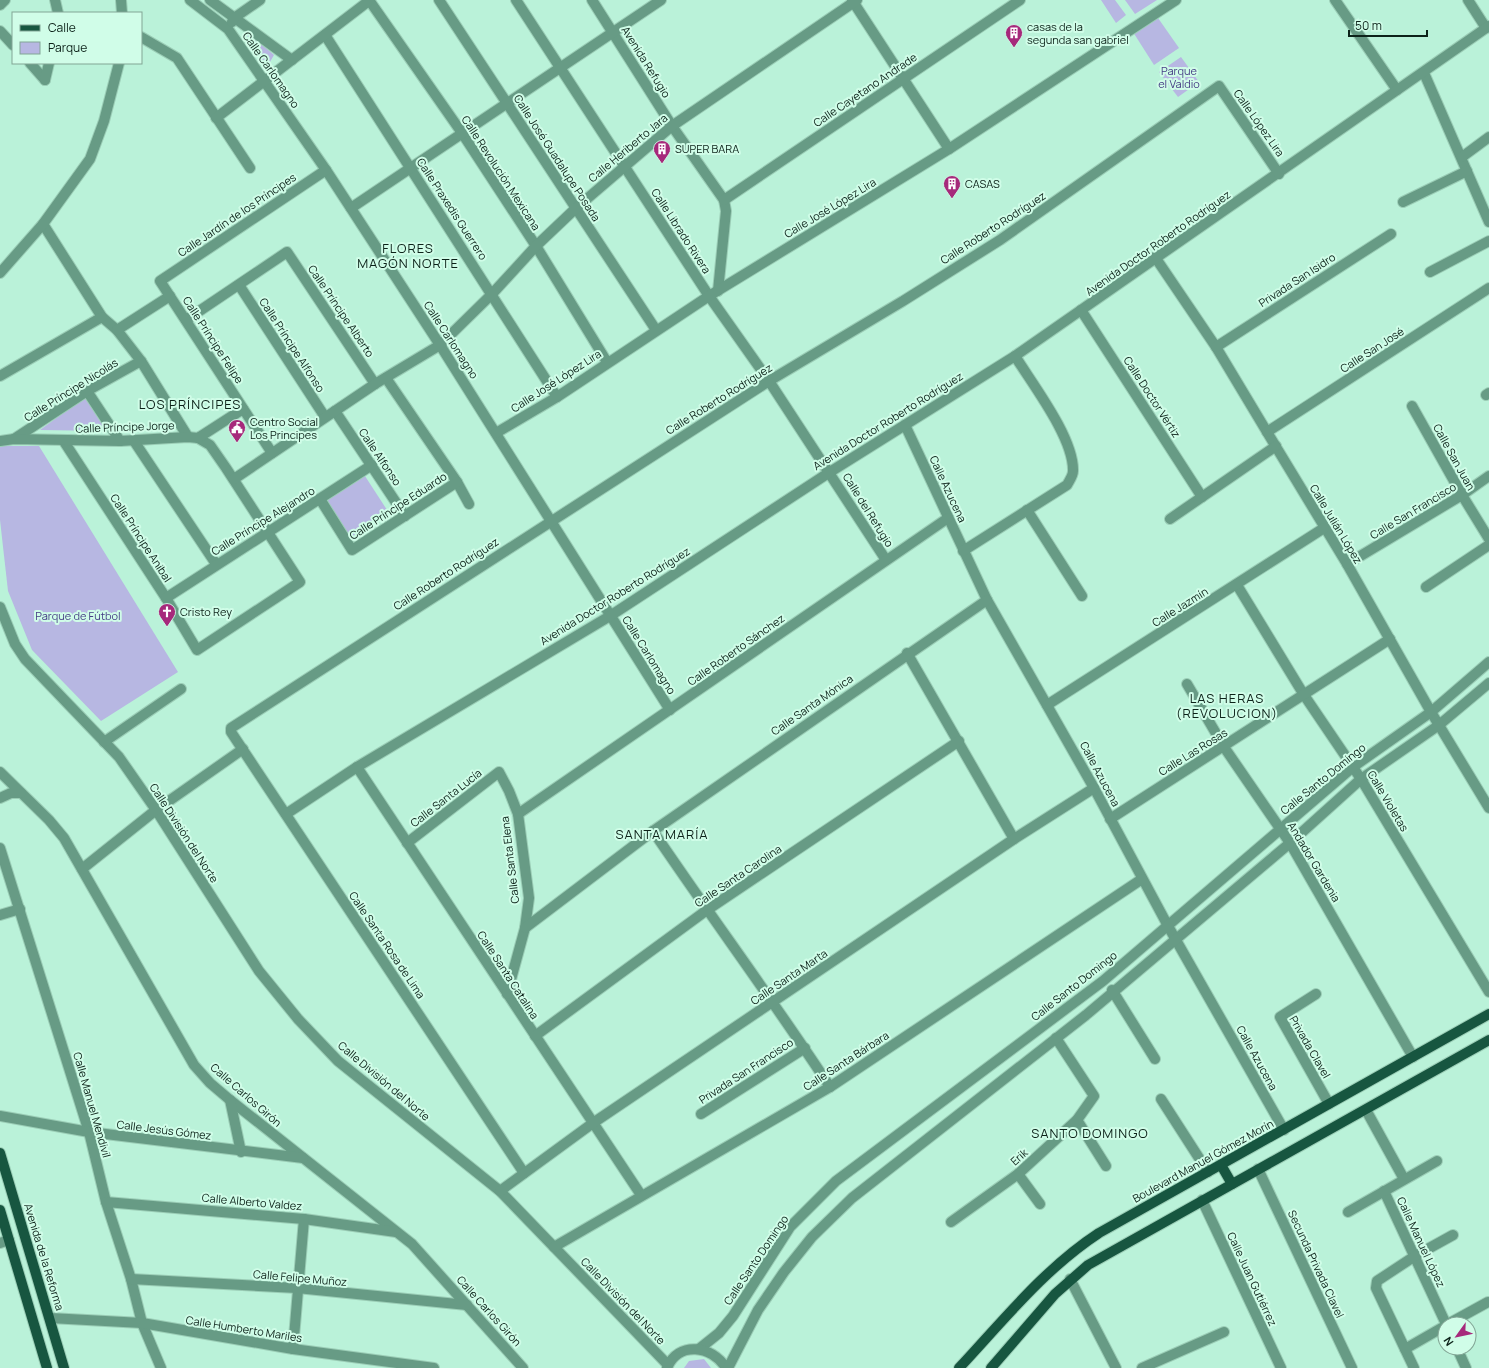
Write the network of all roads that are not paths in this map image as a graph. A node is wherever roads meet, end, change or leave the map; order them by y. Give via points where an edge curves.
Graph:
1 (5, 0) edge
2 (55, 0) edge
3 (121, 0) edge
4 (190, 0) edge
5 (210, 0) edge
6 (260, 0) edge
7 (369, 0) edge
8 (439, 0) edge
9 (516, 0) edge
10 (592, 0) edge
11 (661, 0) edge
12 (1020, 0) edge
13 (1176, 0) edge
14 (1335, 0) edge
15 (1468, 0) edge
16 (854, 1) edge
17 (0, 5) edge
18 (58, 12) edge
19 (122, 12) edge
20 (234, 18) junction
21 (1488, 27) edge
22 (228, 29) junction
23 (0, 32) edge
24 (613, 32) junction
25 (325, 35) junction
26 (142, 38) edge
27 (12, 44) edge
28 (292, 60) junction
29 (31, 64) edge
30 (49, 64) edge
31 (119, 64) edge
32 (560, 67) junction
33 (1424, 73) junction
34 (904, 78) junction
35 (265, 81) junction
36 (1219, 86) joint
37 (1397, 90) junction
38 (506, 103) junction
39 (216, 118) junction
40 (672, 126) junction
41 (462, 133) junction
42 (1489, 138) edge
43 (949, 149) junction
44 (1462, 157) junction
45 (624, 166) junction
46 (410, 167) junction
47 (250, 168) dead end
48 (326, 170) junction
49 (1467, 171) junction
50 (1279, 174) junction
51 (724, 200) junction
52 (1403, 202) dead end
53 (350, 208) junction
54 (575, 209) junction
55 (1489, 222) edge
56 (43, 224) junction
57 (1391, 234) dead end
58 (1489, 240) edge
59 (536, 246) junction
60 (1155, 257) junction
61 (1430, 272) dead end
62 (0, 273) edge
63 (160, 281) joint
64 (239, 285) junction
65 (1489, 288) edge
66 (713, 293) junction
67 (492, 294) junction
68 (170, 296) junction
69 (1081, 310) junction
70 (102, 317) junction
71 (186, 320) junction
72 (117, 330) junction
73 (656, 330) junction
74 (440, 344) junction
75 (1216, 348) junction
76 (1015, 356) junction
77 (141, 361) junction
78 (607, 362) junction
79 (0, 376) edge
80 (386, 378) junction
81 (769, 381) junction
82 (375, 384) junction
83 (87, 391) junction
84 (557, 397) junction
85 (1412, 406) dead end
86 (243, 409) junction
87 (335, 411) junction
88 (325, 418) junction
89 (905, 425) junction
90 (1267, 432) junction
91 (496, 433) junction
92 (188, 436) junction
93 (198, 438) junction
94 (14, 439) junction
95 (63, 440) junction
96 (0, 441) edge
97 (120, 441) junction
98 (134, 441) junction
99 (1276, 446) junction
100 (272, 453) junction
101 (372, 465) junction
102 (830, 472) junction
103 (1489, 476) edge
104 (234, 479) junction
105 (457, 482) junction
106 (1462, 495) junction
107 (1202, 497) junction
108 (320, 499) junction
109 (469, 504) dead end
110 (1028, 510) junction
111 (405, 516) junction
112 (948, 518) junction
113 (1170, 518) dead end
114 (552, 520) junction
115 (1324, 528) junction
116 (268, 532) junction
117 (1489, 540) edge
118 (1489, 545) edge
119 (963, 551) junction
120 (886, 560) junction
121 (216, 564) junction
122 (1347, 564) junction
123 (1237, 585) junction
124 (1426, 587) dead end
125 (1082, 596) dead end
126 (166, 598) junction
127 (987, 600) junction
128 (0, 607) edge
129 (610, 616) junction
130 (1390, 639) junction
131 (907, 653) junction
132 (1489, 662) edge
133 (1489, 683) edge
134 (1187, 684) dead end
135 (181, 689) dead end
136 (1304, 695) junction
137 (1048, 705) junction
138 (670, 710) junction
139 (1431, 712) junction
140 (1439, 725) junction
141 (231, 730) joint
142 (959, 741) junction
143 (104, 742) junction
144 (1224, 747) junction
145 (243, 749) junction
146 (356, 766) junction
147 (1353, 767) junction
148 (0, 772) edge
149 (499, 772) joint
150 (1361, 780) junction
151 (1094, 788) junction
152 (21, 793) junction
153 (0, 798) edge
154 (1489, 808) edge
155 (156, 810) junction
156 (286, 814) junction
157 (518, 814) junction
158 (1110, 819) junction
159 (1281, 829) junction
160 (653, 831) junction
161 (1014, 839) junction
162 (407, 843) junction
163 (1290, 843) junction
164 (0, 848) edge
165 (82, 869) junction
166 (1142, 879) junction
167 (20, 909) junction
168 (707, 910) junction
169 (0, 915) edge
170 (1168, 926) junction
171 (525, 928) junction
172 (1176, 939) junction
173 (1112, 990) junction
174 (1489, 992) edge
175 (507, 994) junction
176 (1316, 994) dead end
177 (774, 1002) junction
178 (1489, 1014) edge
179 (535, 1036) junction
180 (1056, 1038) junction
181 (1489, 1040) edge
182 (805, 1048) junction
183 (1413, 1057) junction
184 (1155, 1058) dead end
185 (830, 1086) junction
186 (1161, 1099) dead end
187 (230, 1100) junction
188 (1329, 1104) junction
189 (1366, 1110) junction
190 (701, 1114) dead end
191 (0, 1116) edge
192 (1077, 1120) junction
193 (594, 1123) junction
194 (1284, 1130) junction
195 (89, 1132) junction
196 (241, 1152) junction
197 (0, 1153) edge
198 (303, 1158) junction
199 (1437, 1161) dead end
200 (1221, 1165) junction
201 (1106, 1166) dead end
202 (1258, 1170) junction
203 (1208, 1172) junction
204 (524, 1173) junction
205 (1018, 1174) junction
206 (1404, 1179) junction
207 (1232, 1184) junction
208 (500, 1191) junction
209 (1384, 1191) junction
210 (641, 1195) junction
211 (1202, 1200) junction
212 (106, 1202) junction
213 (1040, 1204) dead end
214 (0, 1210) edge
215 (1348, 1212) dead end
216 (304, 1219) junction
217 (951, 1222) dead end
218 (396, 1232) junction
219 (1453, 1236) dead end
220 (4, 1241) edge
221 (554, 1248) junction
222 (1414, 1256) junction
223 (131, 1279) junction
224 (1070, 1279) junction
225 (297, 1288) junction
226 (1488, 1302) dead end
227 (467, 1305) junction
228 (1443, 1316) edge
229 (1463, 1316) edge
230 (50, 1318) junction
231 (142, 1324) junction
232 (1437, 1331) edge
233 (1224, 1332) dead end
234 (699, 1349) junction
235 (1406, 1349) junction
236 (293, 1350) junction
237 (1461, 1356) edge
238 (371, 1363) edge
239 (668, 1367) edge
240 (47, 1368) edge
241 (64, 1368) edge
242 (161, 1368) edge
243 (434, 1368) edge
244 (523, 1368) edge
245 (727, 1368) edge
246 (959, 1368) edge
247 (991, 1368) edge
248 (1116, 1368) edge
249 (1142, 1368) edge
250 (1281, 1368) edge
251 (1352, 1368) edge
252 (1414, 1368) edge
253 (1466, 1368) edge

1 - 17 street
2 - 18 street
3 - 19 street
4 - 22 street, Calle Carlomagno
5 - 20 street, Calle Carlomagno
6 - 20 street
7 - 25 street
7 - 41 street, Calle Revolución Mexicana
8 - 38 street, Calle José Guadalupe Posada
9 - 32 street, Calle Librado Rivera
10 - 24 street, Avenida Refugio
11 - 24 street
12 - 34 street, Calle Cayetano Andrade
13 - 43 street, Calle José López Lira
14 - 37 street
15 - 21 street
16 - 34 street
16 - 40 street, Calle Heriberto Jara
20 - 22 street
20 - 28 street, Calle Carlomagno
21 - 33 street, Avenida Doctor Roberto Rodríguez
22 - 35 street, Calle Carlomagno
23 - 27 street
24 - 32 street
24 - 40 street, Avenida Refugio
25 - 28 street
25 - 46 street, Calle Praxedis Guerrero
26 - 39 street via 177,58
28 - 35 street
29 - 30 street via 45,80
31 - 56 street via 104,120 90,159
32 - 38 street
32 - 45 street, Calle Librado Rivera
33 - 37 street, Avenida Doctor Roberto Rodríguez
33 - 44 street
34 - 43 street
34 - 51 street, Calle Cayetano Andrade
35 - 39 street
35 - 48 street, Calle Carlomagno
36 - 50 street, Calle López Lira
36 - 81 street, Calle Roberto Rodríguez via 1000,240
37 - 50 street, Avenida Doctor Roberto Rodríguez
38 - 41 street
38 - 54 street, Calle José Guadalupe Posada
39 - 47 street
40 - 45 street, Calle Heriberto Jara
40 - 51 street, Avenida Refugio
41 - 46 street
41 - 59 street, Calle Revolución Mexicana
42 - 44 street
43 - 66 street, Calle José López Lira
44 - 49 street
45 - 54 street, Calle Heriberto Jara
45 - 66 street, Calle Librado Rivera
46 - 53 street
46 - 67 street, Calle Praxedis Guerrero
48 - 53 street, Calle Carlomagno
48 - 63 street, Calle Jardín de los Príncipes
49 - 52 street
49 - 55 street
50 - 60 street, Avenida Doctor Roberto Rodríguez
51 - 66 street via 726,211
53 - 74 street, Calle Carlomagno
54 - 59 street, Calle Heriberto Jara
54 - 73 street, Calle José Guadalupe Posada
56 - 62 street
56 - 70 street
57 - 75 street, Privada San Isidro
58 - 61 street
59 - 67 street, Calle Heriberto Jara
59 - 78 street, Calle Revolución Mexicana
60 - 69 street, Avenida Doctor Roberto Rodríguez
60 - 75 street, Calle Julián López
63 - 68 street, Calle Príncipe Felipe
64 - 71 street
64 - 82 street, Calle Príncipe Alberto via 287,252
64 - 88 street, Calle Príncipe Alfonso
65 - 90 street, Calle San José
66 - 73 street, Calle José López Lira
66 - 81 street, Calle Librado Rivera
67 - 74 street, Calle Heriberto Jara
67 - 84 street, Calle Praxedis Guerrero
68 - 71 street, Calle Príncipe Felipe
68 - 72 street
69 - 76 street, Avenida Doctor Roberto Rodríguez
69 - 107 street, Calle Doctor Vértiz
70 - 72 street
70 - 79 street
71 - 86 street, Calle Príncipe Felipe
72 - 77 street
73 - 78 street, Calle José López Lira
74 - 80 street
74 - 91 street, Calle Carlomagno
75 - 90 street, Calle Julián López
76 - 89 street, Avenida Doctor Roberto Rodríguez
76 - 110 street via 1062,432 1071,454 1074,473 1067,485
77 - 83 street, Calle Príncipe Nicolás
77 - 92 street
78 - 84 street, Calle José López Lira
80 - 82 street
80 - 105 street
81 - 102 street, Calle Librado Rivera
81 - 114 street, Calle Roberto Rodríguez
82 - 87 street
83 - 94 street, Calle Príncipe Nicolás
83 - 97 street
84 - 91 street, Calle José López Lira
85 - 106 street, Calle San Juan
86 - 93 street
86 - 100 street, Calle Príncipe Felipe
87 - 88 street
87 - 101 street, Calle Alfonso
88 - 100 street
89 - 102 street, Avenida Doctor Roberto Rodríguez
89 - 112 street, Calle Azucena
90 - 99 street, Calle Julián López
91 - 114 street, Calle Carlomagno
92 - 93 street, Calle Príncipe Jorge
92 - 98 street, Calle Príncipe Jorge
93 - 104 street via 210,445
94 - 95 street, Calle Príncipe Jorge
94 - 96 street, Calle Príncipe Jorge
95 - 97 street, Calle Príncipe Jorge
95 - 126 street, Calle Príncipe Anibal
97 - 98 street, Calle Príncipe Jorge
98 - 121 street
99 - 107 street
99 - 115 street, Calle Julián López
100 - 104 street
101 - 108 street, Calle Príncipe Alejandro
101 - 111 street, Calle Alfonso
102 - 120 street, Calle del Refugio
102 - 129 street, Avenida Doctor Roberto Rodríguez
103 - 106 street, Calle San Francisco
104 - 116 street
105 - 109 street
105 - 111 street, Calle Príncipe Eduardo
106 - 117 street, Calle San Juan
106 - 122 street, Calle San Francisco
107 - 113 street
108 - 111 street, Calle Príncipe Eduardo via 352,550
108 - 116 street, Calle Príncipe Alejandro
110 - 119 street
110 - 125 street
112 - 119 street, Calle Azucena
112 - 120 street, Calle Roberto Sánchez
114 - 129 street, Calle Carlomagno
114 - 141 street, Calle Roberto Rodríguez
115 - 122 street, Calle Julián López
115 - 123 street, Calle Jazmín
116 - 121 street, Calle Príncipe Alejandro
116 - 126 street, Calle Príncipe Anibal via 300,582 197,650
118 - 124 street
119 - 127 street, Calle Azucena
120 - 138 street, Calle Roberto Sánchez
121 - 126 street, Calle Príncipe Alejandro
122 - 130 street, Calle Julián López
123 - 136 street, Calle Violetas
123 - 137 street, Calle Jazmín
127 - 131 street, Calle Santa Mónica
127 - 137 street, Calle Azucena
128 - 143 street, Calle División del Norte via 15,644 25,659
129 - 138 street, Calle Carlomagno
129 - 146 street, Avenida Doctor Roberto Rodríguez
130 - 136 street, Calle Las Rosas
130 - 139 street, Calle Julián López
131 - 142 street
131 - 160 street, Calle Santa Mónica
132 - 139 street, Calle Santo Domingo
133 - 140 street
134 - 144 street, Andador Gardenia
135 - 143 street
136 - 144 street, Calle Las Rosas
136 - 147 street, Calle Violetas
137 - 151 street, Calle Azucena
138 - 157 street, Calle Roberto Sánchez
139 - 140 street, Calle Julián López
139 - 147 street, Calle Santo Domingo
140 - 150 street
140 - 154 street, Calle Julián López
141 - 145 street, Calle Santa Rosa de Lima
142 - 161 street
142 - 168 street, Calle Santa Carolina
143 - 155 street, Calle División del Norte via 118,757
144 - 158 street, Calle Las Rosas
144 - 159 street, Andador Gardenia
145 - 155 street
145 - 156 street, Calle Santa Rosa de Lima
146 - 156 street, Avenida Doctor Roberto Rodríguez
146 - 162 street, Calle Santa Catalina
147 - 150 street, Calle Violetas
147 - 159 street, Calle Santo Domingo
148 - 152 street, Calle Carlos Girón
149 - 157 street, Calle Santa Elena
149 - 162 street, Calle Santa Lucía
150 - 163 street
150 - 174 street, Calle Violetas
151 - 158 street, Calle Azucena
151 - 161 street, Calle Santa Marta
152 - 153 street
152 - 165 street, Calle Carlos Girón via 50,820
155 - 165 street
155 - 208 street, Calle División del Norte via 258,971 298,1019 338,1061
156 - 204 street, Calle Santa Rosa de Lima
157 - 171 street, Calle Santa Elena via 529,898
158 - 166 street, Calle Azucena
159 - 163 street, Andador Gardenia
159 - 170 street, Calle Santo Domingo
160 - 168 street
160 - 171 street, Calle Santa Mónica
161 - 177 street, Calle Santa Marta
162 - 175 street, Calle Santa Catalina
163 - 172 street
163 - 183 street, Andador Gardenia
164 - 167 street, Calle Manuel Mendivil
165 - 187 street, Calle Carlos Girón via 194,1065
166 - 170 street, Calle Azucena
166 - 185 street, Calle Santa Bárbara
167 - 169 street
167 - 195 street, Calle Manuel Mendivil
168 - 177 street
168 - 179 street, Calle Santa Carolina
170 - 172 street, Calle Azucena
170 - 234 street, Calle Santo Domingo via 1103,981 836,1181 790,1227 733,1316 719,1333
171 - 175 street, Calle Santa Elena
172 - 173 street
172 - 194 street, Calle Azucena
173 - 180 street
173 - 184 street
175 - 179 street, Calle Santa Catalina
176 - 188 street, Privada Clavel via 1280,1017
177 - 182 street
177 - 193 street, Calle Santa Marta
178 - 183 main road, Boulevard Manuel Gómez Morín
179 - 193 street, Calle Santa Catalina
180 - 192 street, Erik via 1094,1096
180 - 245 street via 852,1198 818,1232 784,1272 758,1310
181 - 189 main road
182 - 185 street
182 - 190 street, Privada San Francisco
183 - 188 main road, Boulevard Manuel Gómez Morín
185 - 210 street, Calle Santa Bárbara
186 - 203 street
187 - 196 street
187 - 198 street, Calle Carlos Girón
188 - 194 main road, Boulevard Manuel Gómez Morín
189 - 202 main road
189 - 206 street, Calle Manuel López
191 - 195 street, Calle Jesús Gómez
192 - 201 street
192 - 205 street, Erik
193 - 204 street, Calle Santa Marta
193 - 210 street, Calle Santa Catalina
194 - 200 main road, Boulevard Manuel Gómez Morín
195 - 196 street, Calle Jesús Gómez
195 - 212 street, Calle Manuel Mendivil
196 - 198 street, Calle Jesús Gómez
197 - 230 main road, Avenida de la Reforma
198 - 218 street, Calle Carlos Girón
199 - 206 street, Calle Manuel López
200 - 203 main road, Boulevard Manuel Gómez Morín
200 - 207 main road
202 - 207 main road
202 - 251 street, Secunda Privada Clavel
203 - 246 main road, Boulevard Manuel Gómez Morín via 1099,1234 1059,1262
204 - 208 street, Calle Santa Marta
205 - 213 street
205 - 217 street, Erik
206 - 209 street, Calle Manuel López
207 - 211 main road
208 - 221 street, Calle División del Norte
209 - 215 street
209 - 222 street, Calle Manuel López
210 - 221 street, Calle Santa Bárbara
211 - 224 main road via 1107,1253
211 - 250 street, Calle Juan Gutiérrez
212 - 216 street, Calle Alberto Valdez
212 - 223 street, Calle Manuel Mendivil
214 - 220 main road
216 - 218 street, Calle Alberto Valdez
216 - 225 street
218 - 227 street, Calle Carlos Girón via 412,1244
219 - 222 street
220 - 240 main road
221 - 239 street, Calle División del Norte
222 - 228 street, Calle Manuel López
222 - 235 street via 1376,1281 1376,1288
223 - 225 street, Calle Felipe Muñoz
223 - 231 street, Calle Manuel Mendivil
224 - 247 main road
224 - 248 street
225 - 227 street, Calle Felipe Muñoz
225 - 236 street
226 - 229 street
227 - 244 street, Calle Carlos Girón
230 - 231 street, Calle Humberto Mariles
230 - 241 main road, Avenida de la Reforma
231 - 236 street, Calle Humberto Mariles
231 - 242 street, Calle Manuel Mendivil
232 - 235 street
233 - 249 street
234 - 239 street via 681,1353
234 - 245 street via 711,1352
235 - 252 street
236 - 238 street, Calle Humberto Mariles
237 - 253 street
238 - 243 street, Calle Humberto Mariles

